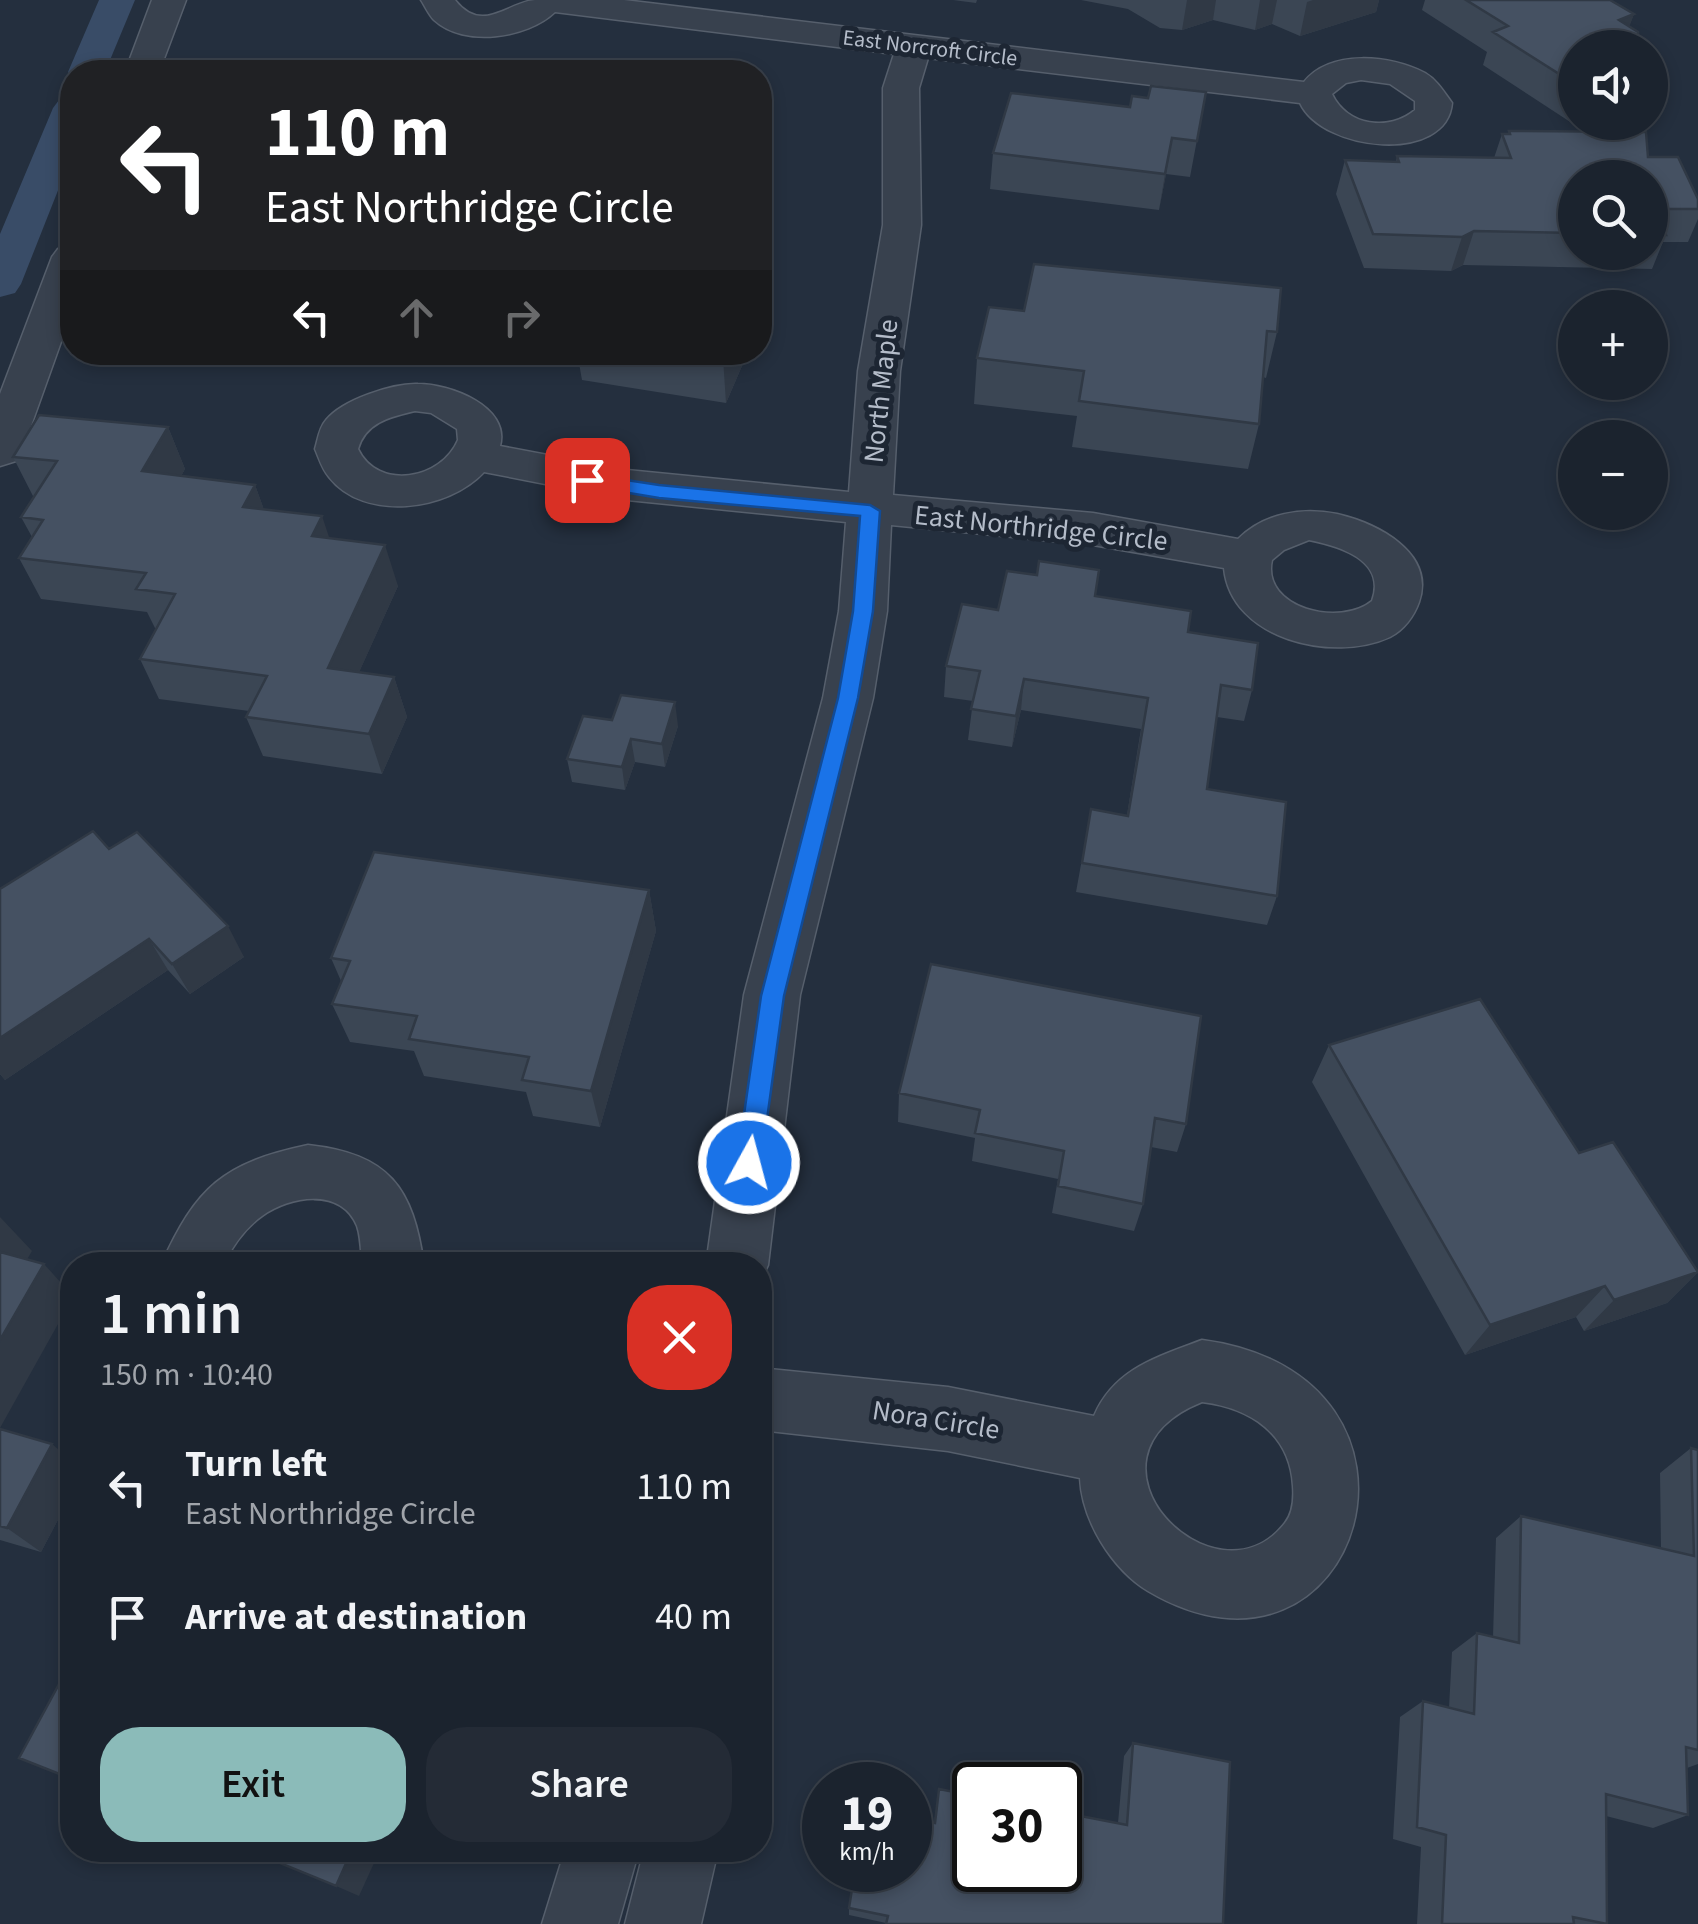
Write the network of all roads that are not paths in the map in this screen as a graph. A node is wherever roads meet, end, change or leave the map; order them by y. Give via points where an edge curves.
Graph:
1 (169, 0) edge
2 (438, 0) edge
3 (547, 0) edge
4 (914, 46) junction
5 (146, 60) edge
6 (1314, 94) dead end
7 (60, 290) edge
8 (0, 450) edge
9 (474, 455) dead end
10 (870, 511) junction
11 (1250, 558) dead end
12 (197, 1252) edge
13 (393, 1252) edge
14 (739, 1252) edge
15 (772, 1399) edge
16 (1112, 1452) dead end
17 (598, 1862) edge
18 (679, 1862) edge
19 (580, 1924) edge
20 (663, 1924) edge

1 - 5 street
2 - 3 street, East Norcroft Circle via 449,15 478,24 516,21
3 - 4 street, East Norcroft Circle
4 - 6 street, East Norcroft Circle
4 - 10 street, North Maple via 900,88 902,226 880,372
7 - 8 street
9 - 10 street, East Northridge Circle via 659,492
10 - 11 street, East Northridge Circle via 1092,529
10 - 14 street, North Maple via 848,698 772,996
12 - 13 street via 217,1214 242,1192 306,1171 366,1188 384,1209
15 - 16 street, Nora Circle via 948,1419
17 - 19 street
18 - 20 street

